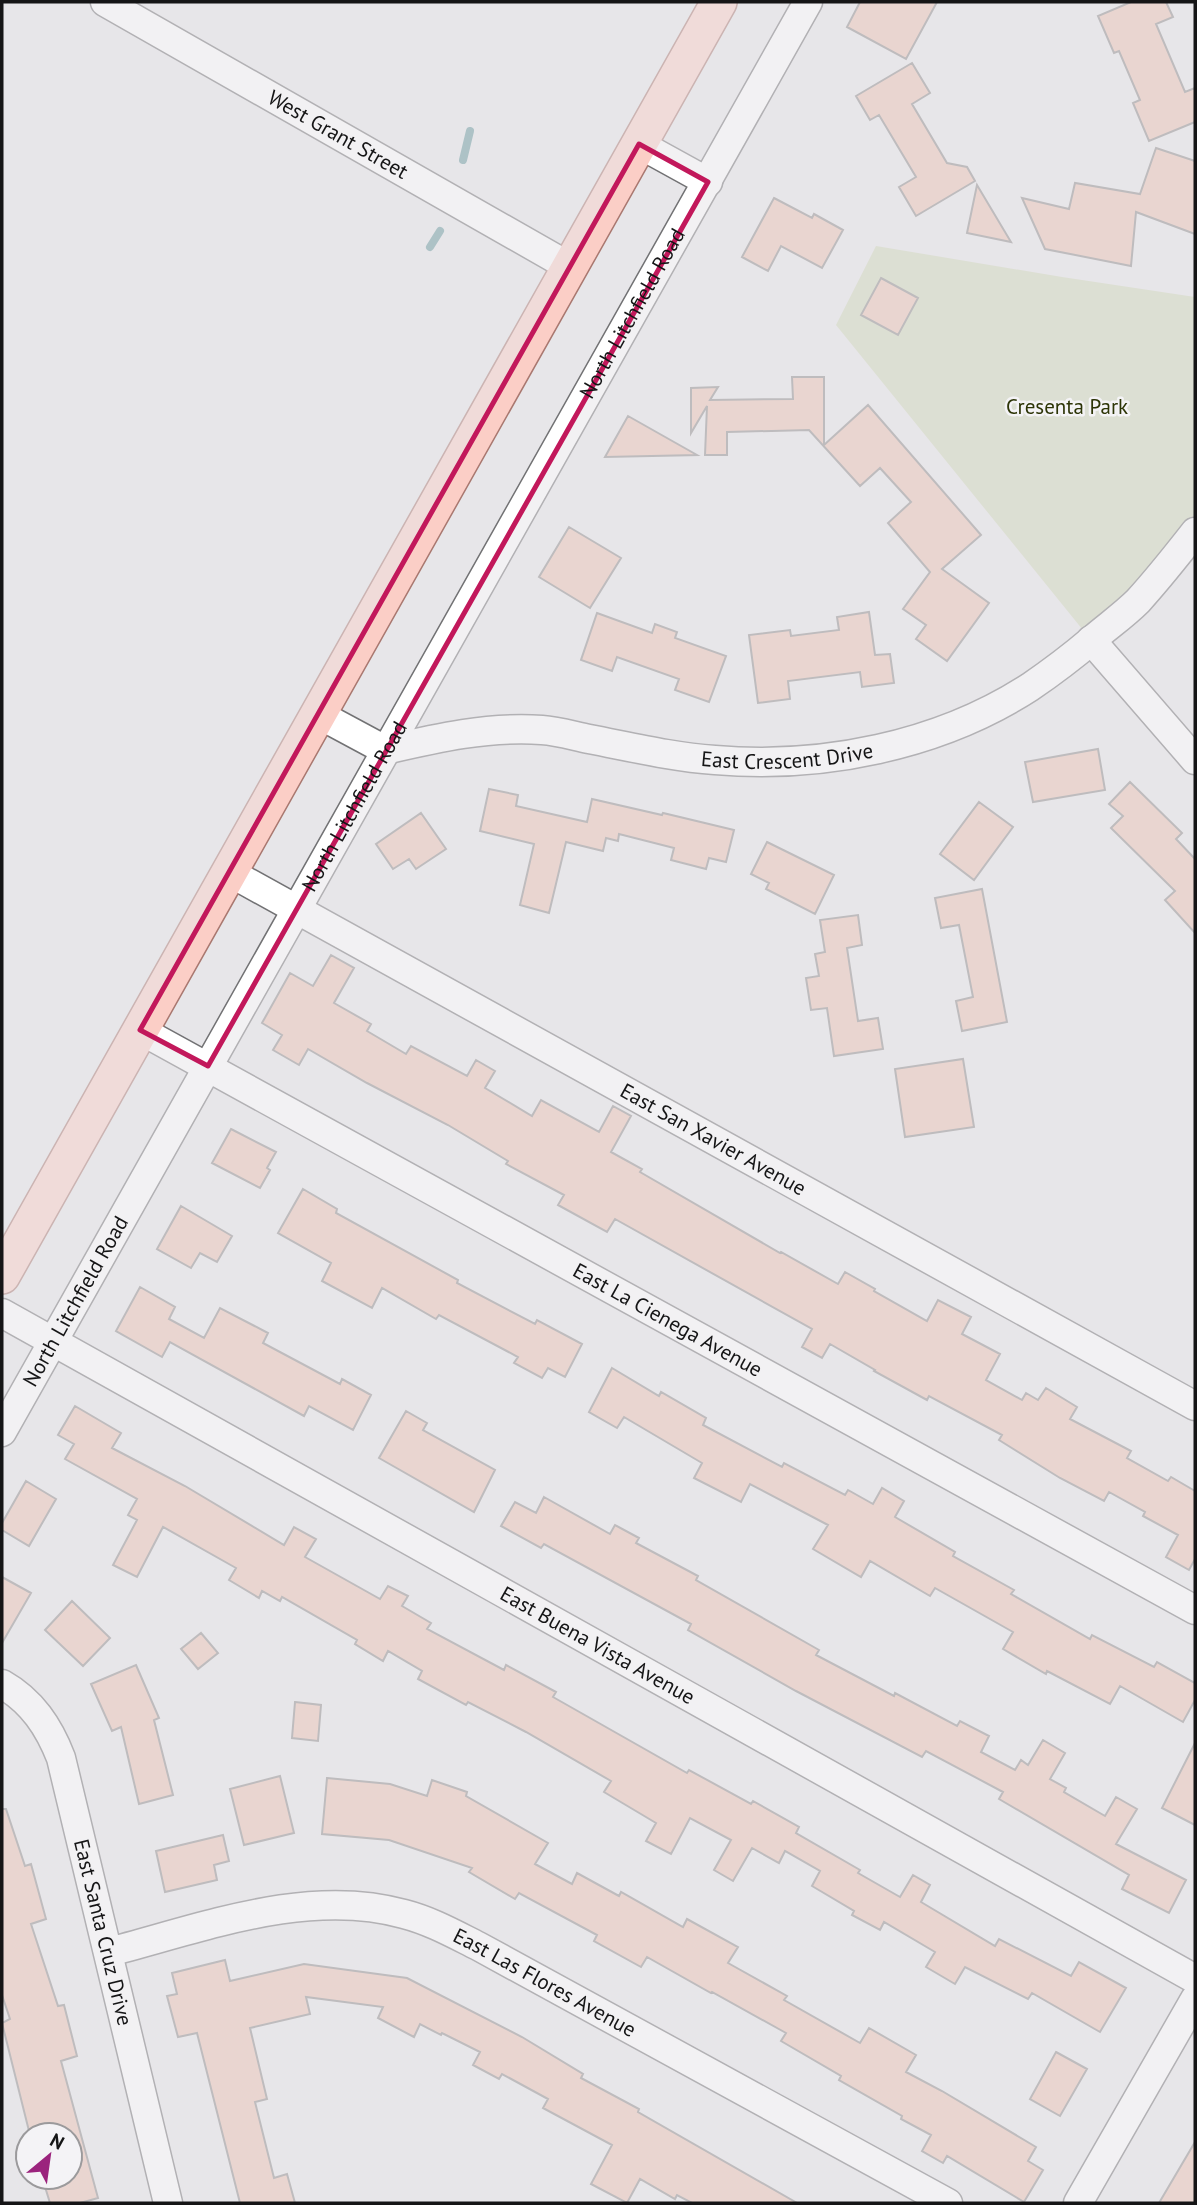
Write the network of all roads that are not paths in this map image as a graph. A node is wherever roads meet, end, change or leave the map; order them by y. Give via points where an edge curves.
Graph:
1 (105, 2) edge
2 (719, 2) edge
3 (808, 2) edge
4 (639, 144) junction
5 (708, 182) junction
6 (570, 267) junction
7 (1195, 531) edge
8 (1091, 640) junction
9 (318, 714) junction
10 (385, 750) junction
11 (1195, 760) edge
12 (229, 872) junction
13 (296, 908) junction
14 (140, 1030) junction
15 (208, 1066) junction
16 (2, 1276) edge
17 (2, 1313) edge
18 (54, 1340) junction
19 (1195, 1406) edge
20 (2, 1432) edge
21 (1195, 1610) edge
22 (2, 1684) edge
23 (109, 1952) junction
24 (1195, 1979) edge
25 (1195, 1998) edge
26 (168, 2203) edge
27 (948, 2203) edge
28 (1078, 2203) edge

1 - 6 street, West Grant Street
2 - 4 main road
3 - 5 street, North Litchfield Road
4 - 5 street
4 - 6 main road
5 - 10 street, North Litchfield Road
6 - 9 main road
7 - 8 street, East Crescent Drive via 1136,603
8 - 10 street, East Crescent Drive via 1028,688 981,713 930,736 836,758 716,760 659,754 544,730 492,730
8 - 11 street
9 - 10 street
9 - 12 main road
10 - 13 street, North Litchfield Road
12 - 13 street, East San Xavier Avenue
12 - 14 main road
13 - 15 street, North Litchfield Road
13 - 19 street, East San Xavier Avenue
14 - 15 street, East La Cienega Avenue
14 - 16 main road
15 - 18 street, North Litchfield Road
15 - 21 street, East La Cienega Avenue
17 - 18 street, East Buena Vista Avenue
18 - 20 street, North Litchfield Road
18 - 24 street, East Buena Vista Avenue
22 - 23 street, East Santa Cruz Drive via 30,1706 55,1740
23 - 26 street, East Santa Cruz Drive
23 - 27 street, East Las Flores Avenue via 297,1907 336,1904 403,1914 438,1925 478,1946
25 - 28 street

